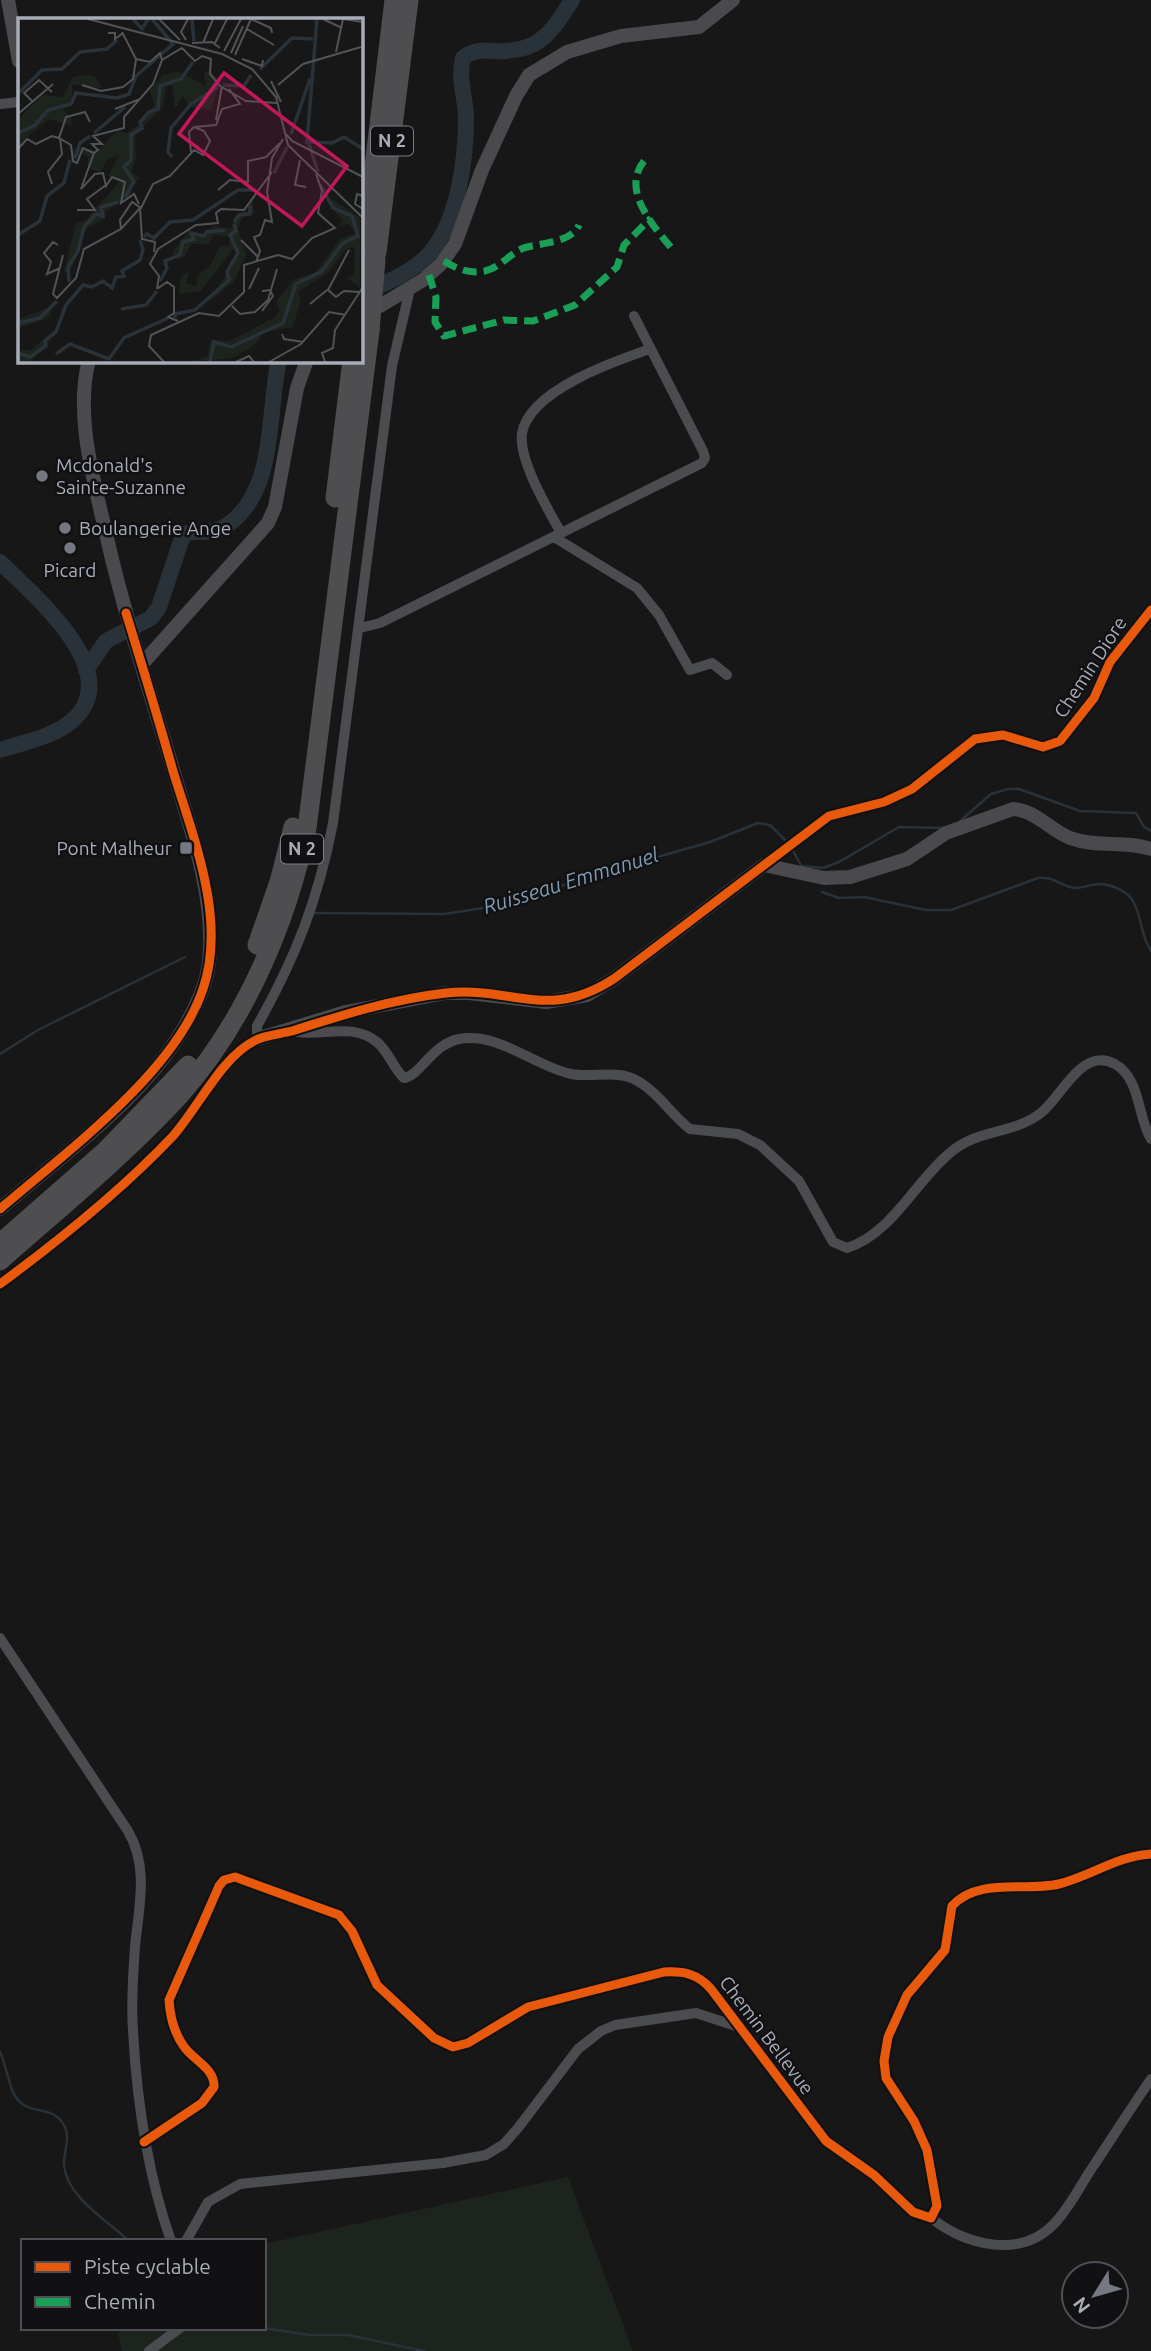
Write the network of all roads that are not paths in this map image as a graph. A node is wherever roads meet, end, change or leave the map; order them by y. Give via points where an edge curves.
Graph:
1 (8, 0) edge
2 (394, 0) edge
3 (410, 0) edge
4 (733, 0) edge
5 (18, 55) edge
6 (18, 102) edge
7 (0, 104) edge
8 (366, 271) edge
9 (410, 289) junction
10 (380, 306) dead end
11 (634, 316) dead end
12 (650, 349) junction
13 (78, 362) edge
14 (89, 362) edge
15 (306, 362) edge
16 (352, 362) edge
17 (85, 390) junction
18 (558, 535) junction
19 (1151, 610) edge
20 (360, 628) junction
21 (142, 664) junction
22 (727, 675) dead end
23 (1151, 849) edge
24 (764, 865) junction
25 (290, 1031) junction
26 (257, 1039) junction
27 (1151, 1139) edge
28 (0, 1209) edge
29 (0, 1243) edge
30 (0, 1261) edge
31 (0, 1284) edge
32 (0, 1638) edge
33 (1151, 1854) edge
34 (741, 2029) junction
35 (1151, 2078) edge
36 (144, 2142) junction
37 (932, 2218) junction
38 (170, 2239) edge
39 (188, 2239) edge
40 (177, 2330) edge
41 (149, 2351) edge

1 - 5 street
2 - 8 highway, N 2
3 - 8 highway, N 2
4 - 9 street via 699,27 621,36 567,52 529,75 482,170 455,244 442,264
6 - 7 street
8 - 30 highway, N 2, bridge via 370,331 306,828 287,908 227,1030 180,1094
9 - 10 street
9 - 20 street via 392,366
11 - 12 street
12 - 18 street via 592,369 553,393 527,421 523,444
12 - 18 street via 705,458
13 - 17 street
14 - 17 street
15 - 21 street via 268,523
16 - 29 highway, N 2 via 298,801 286,860 263,930 224,1010 180,1075 104,1152
17 - 21 street via 99,502
18 - 20 street via 380,623
18 - 22 street via 637,588 659,615 690,670 712,663
19 - 24 street, Chemin Diore via 1110,662 1094,698 1060,741 1043,747 1003,735 975,739 912,789 884,802 829,816
20 - 26 street via 324,870 306,929 257,1026
21 - 28 street via 207,899 210,946 204,988 174,1042 142,1082
23 - 24 street via 1073,839 1023,809 1013,809 946,832 907,859 850,877 824,878
24 - 25 street via 587,995 546,1002 445,993 346,1012
25 - 26 street
25 - 27 street via 304,1035 340,1030 360,1033 377,1042 404,1078 445,1043 475,1038 572,1074 632,1078 690,1129 738,1134 760,1144 799,1181 833,1242 846,1248 897,1213 951,1151 969,1139 1034,1119 1085,1065 1103,1060 1127,1076
26 - 31 street via 235,1055 175,1134 134,1176
32 - 36 street via 128,1831 139,1859 142,1882 132,2029
33 - 37 street via 1122,1859 1058,1884 973,1890 951,1906 945,1950 907,1995 888,2038 884,2061 886,2078 927,2150 937,2206
34 - 36 street, Chemin Bellevue via 704,1980 675,1971 528,2007 468,2043 446,2046 377,1985 352,1931 339,1915 245,1878 230,1877 215,1893 169,2000 181,2042 212,2075 215,2087 202,2104
34 - 37 street, Chemin Bellevue via 826,2141 874,2175 913,2212
34 - 39 street via 696,2013 615,2025 578,2049 518,2129 486,2155 240,2184 208,2202
35 - 37 street, Chemin Bellevue via 1063,2212 1041,2235 1017,2245 998,2246 946,2230
36 - 38 street via 154,2194
40 - 41 street

